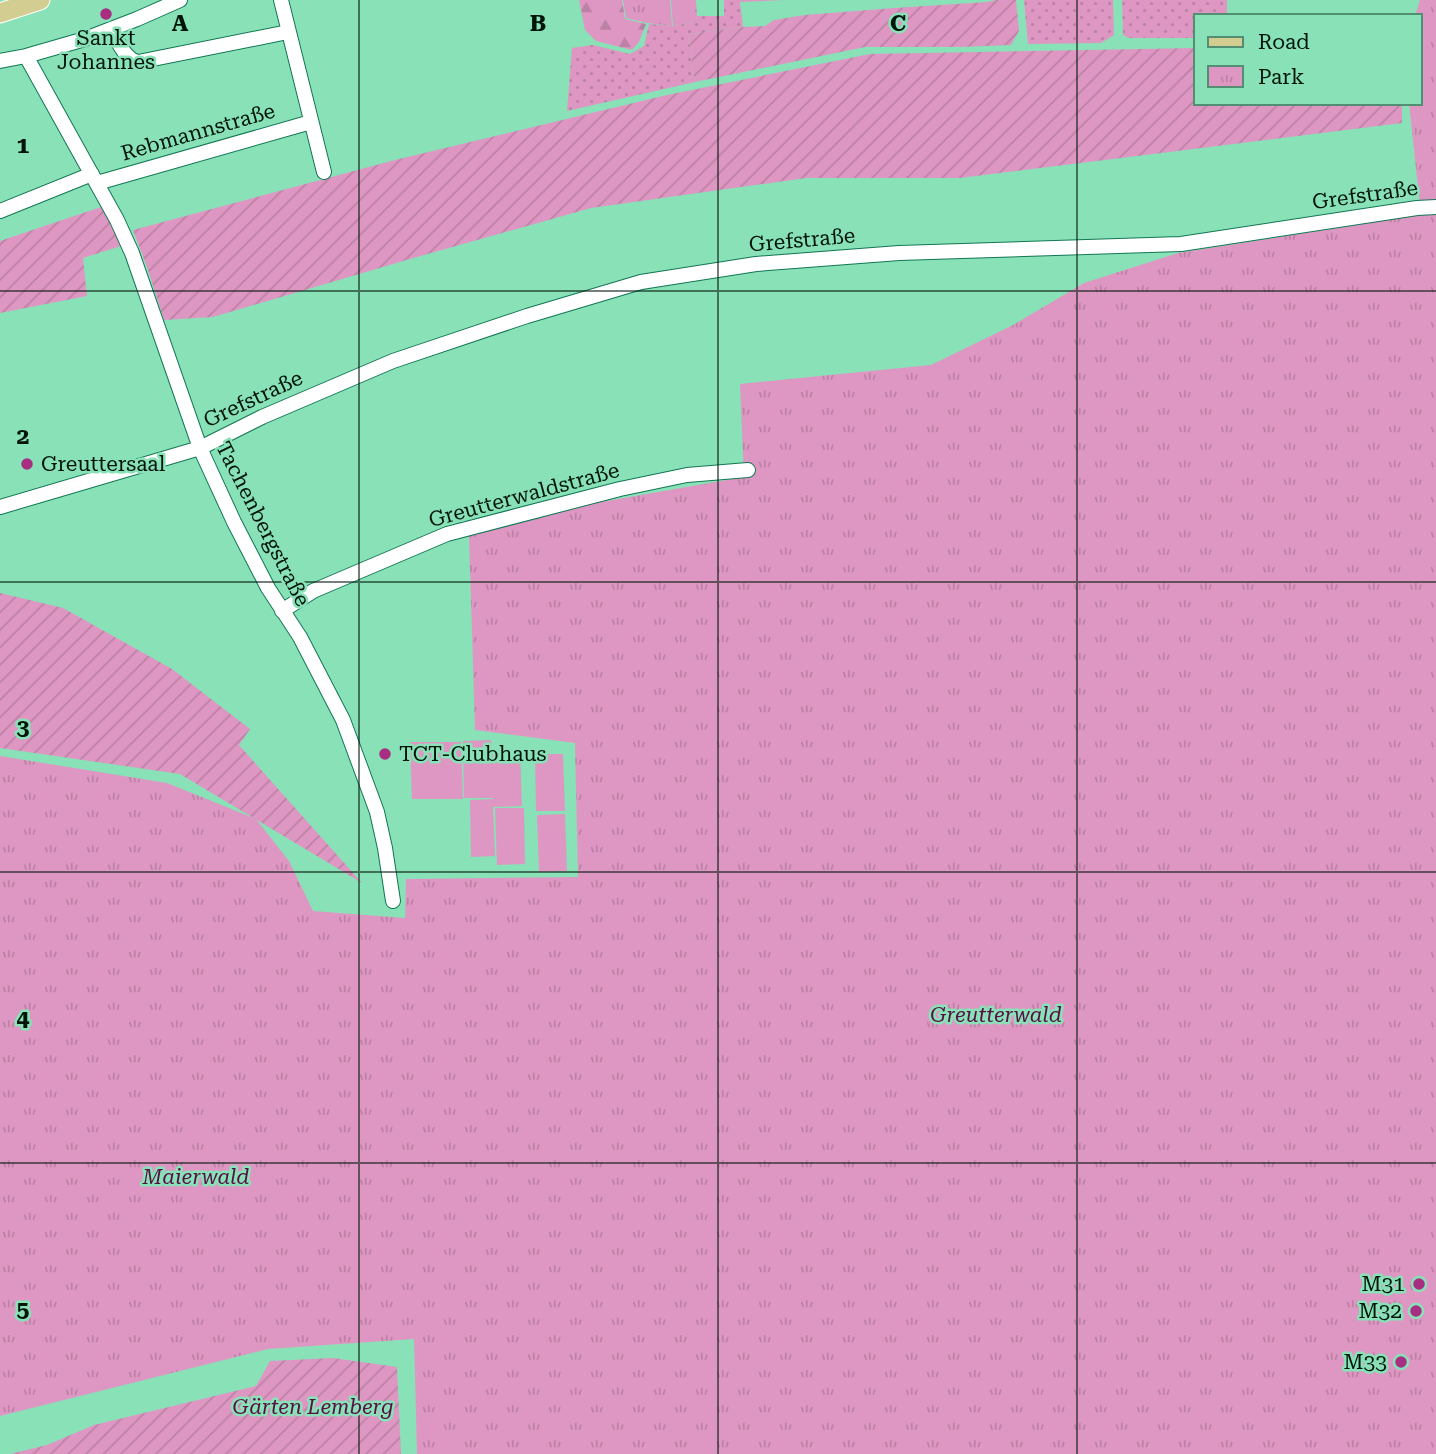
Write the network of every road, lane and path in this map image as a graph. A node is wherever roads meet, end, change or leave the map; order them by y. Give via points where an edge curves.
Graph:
1 (40, 0) edge
2 (180, 0) edge
3 (281, 0) edge
4 (0, 13) edge
5 (110, 30) junction
6 (288, 32) junction
7 (26, 56) junction
8 (0, 61) edge
9 (311, 122) junction
10 (324, 172) dead end
11 (94, 178) junction
12 (1436, 206) edge
13 (0, 211) edge
14 (200, 448) junction
15 (748, 470) dead end
16 (0, 507) edge
17 (282, 611) junction
18 (393, 901) dead end

1 - 4 main road
2 - 5 street
3 - 6 street
5 - 6 street via 128,58 138,62
5 - 7 street
6 - 9 street
7 - 8 street
7 - 11 street, Tachenbergstraße
9 - 10 street
9 - 11 street, Rebmannstraße
11 - 13 street, Rebmannstraße
11 - 14 street, Tachenbergstraße via 132,253
12 - 14 street, Grefstraße via 1181,244 899,253 756,264 641,282 393,361
14 - 16 street, Grefstraße
14 - 17 street, Tachenbergstraße
15 - 17 street, Greutterwaldstraße via 687,475 634,486 447,534 313,591
17 - 18 street, Tachenbergstraße via 343,720 377,812

